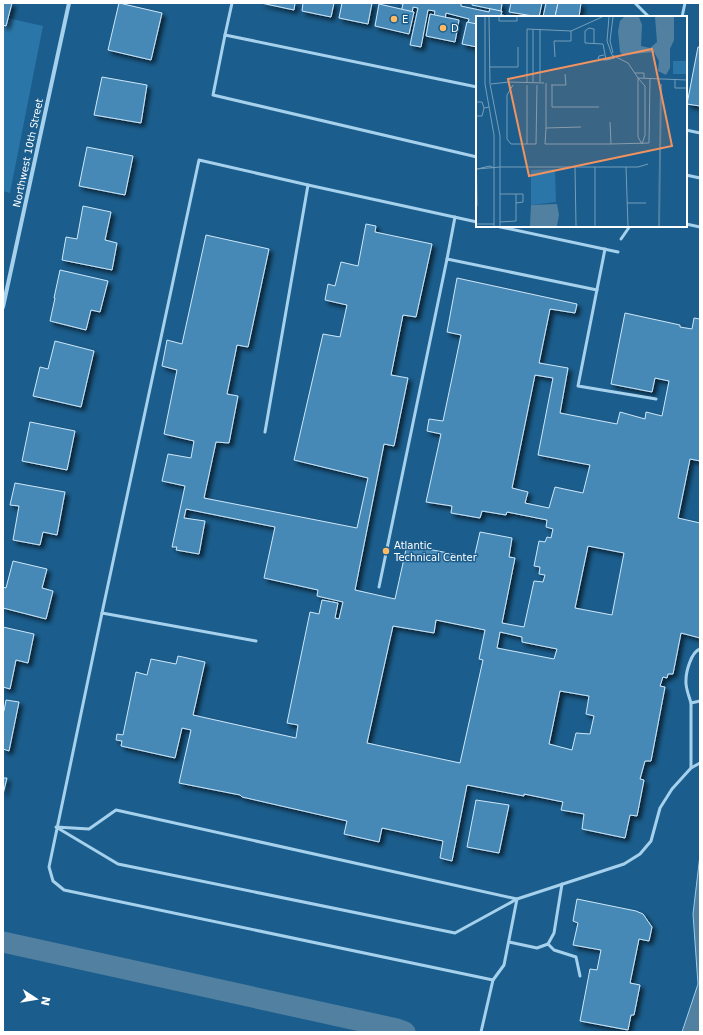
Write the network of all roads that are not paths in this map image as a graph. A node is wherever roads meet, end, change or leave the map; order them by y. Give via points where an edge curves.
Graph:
1 (68, 3) edge
2 (232, 3) edge
3 (635, 3) edge
4 (685, 3) edge
5 (648, 16) edge
6 (682, 16) edge
7 (225, 35) junction
8 (476, 87) edge
9 (687, 130) edge
10 (700, 133) edge
11 (476, 157) edge
12 (687, 175) edge
13 (700, 178) edge
14 (308, 185) junction
15 (456, 217) junction
16 (476, 222) edge
17 (687, 224) edge
18 (501, 227) edge
19 (629, 227) edge
20 (700, 227) edge
21 (621, 239) dead end
22 (605, 250) junction
23 (618, 252) dead end
24 (447, 259) junction
25 (597, 290) junction
26 (3, 307) edge
27 (656, 399) dead end
28 (265, 432) dead end
29 (378, 587) dead end
30 (102, 613) junction
31 (256, 641) dead end
32 (700, 649) edge
33 (700, 701) edge
34 (691, 703) junction
35 (700, 763) edge
36 (691, 768) junction
37 (56, 827) junction
38 (562, 884) junction
39 (518, 899) junction
40 (509, 942) junction
41 (548, 944) junction
42 (580, 976) dead end
43 (493, 980) junction
44 (481, 1032) edge

1 - 26 street, Northwest 10th Street
2 - 7 lane
3 - 5 lane
4 - 6 lane
7 - 8 lane
7 - 11 lane via 213,95
9 - 10 lane
12 - 13 lane
14 - 15 lane
14 - 28 lane
14 - 30 lane via 198,160
15 - 16 lane
15 - 24 lane
17 - 20 lane
18 - 22 lane
19 - 21 lane
22 - 23 lane
22 - 25 lane
24 - 25 lane
24 - 29 lane
25 - 27 lane via 578,386
30 - 31 lane
30 - 37 lane
32 - 34 lane via 692,656 686,680
33 - 34 lane
34 - 36 lane
35 - 36 lane
36 - 38 lane via 672,789 660,808 651,841 640,854 624,864
37 - 39 lane via 89,829 116,810
37 - 39 lane via 118,864 455,933
37 - 43 lane via 49,867 53,881 64,890
38 - 39 lane
38 - 41 lane via 554,933
39 - 40 lane
40 - 41 lane via 536,948
40 - 43 lane via 504,965
41 - 42 lane via 554,950 576,957
43 - 44 lane

